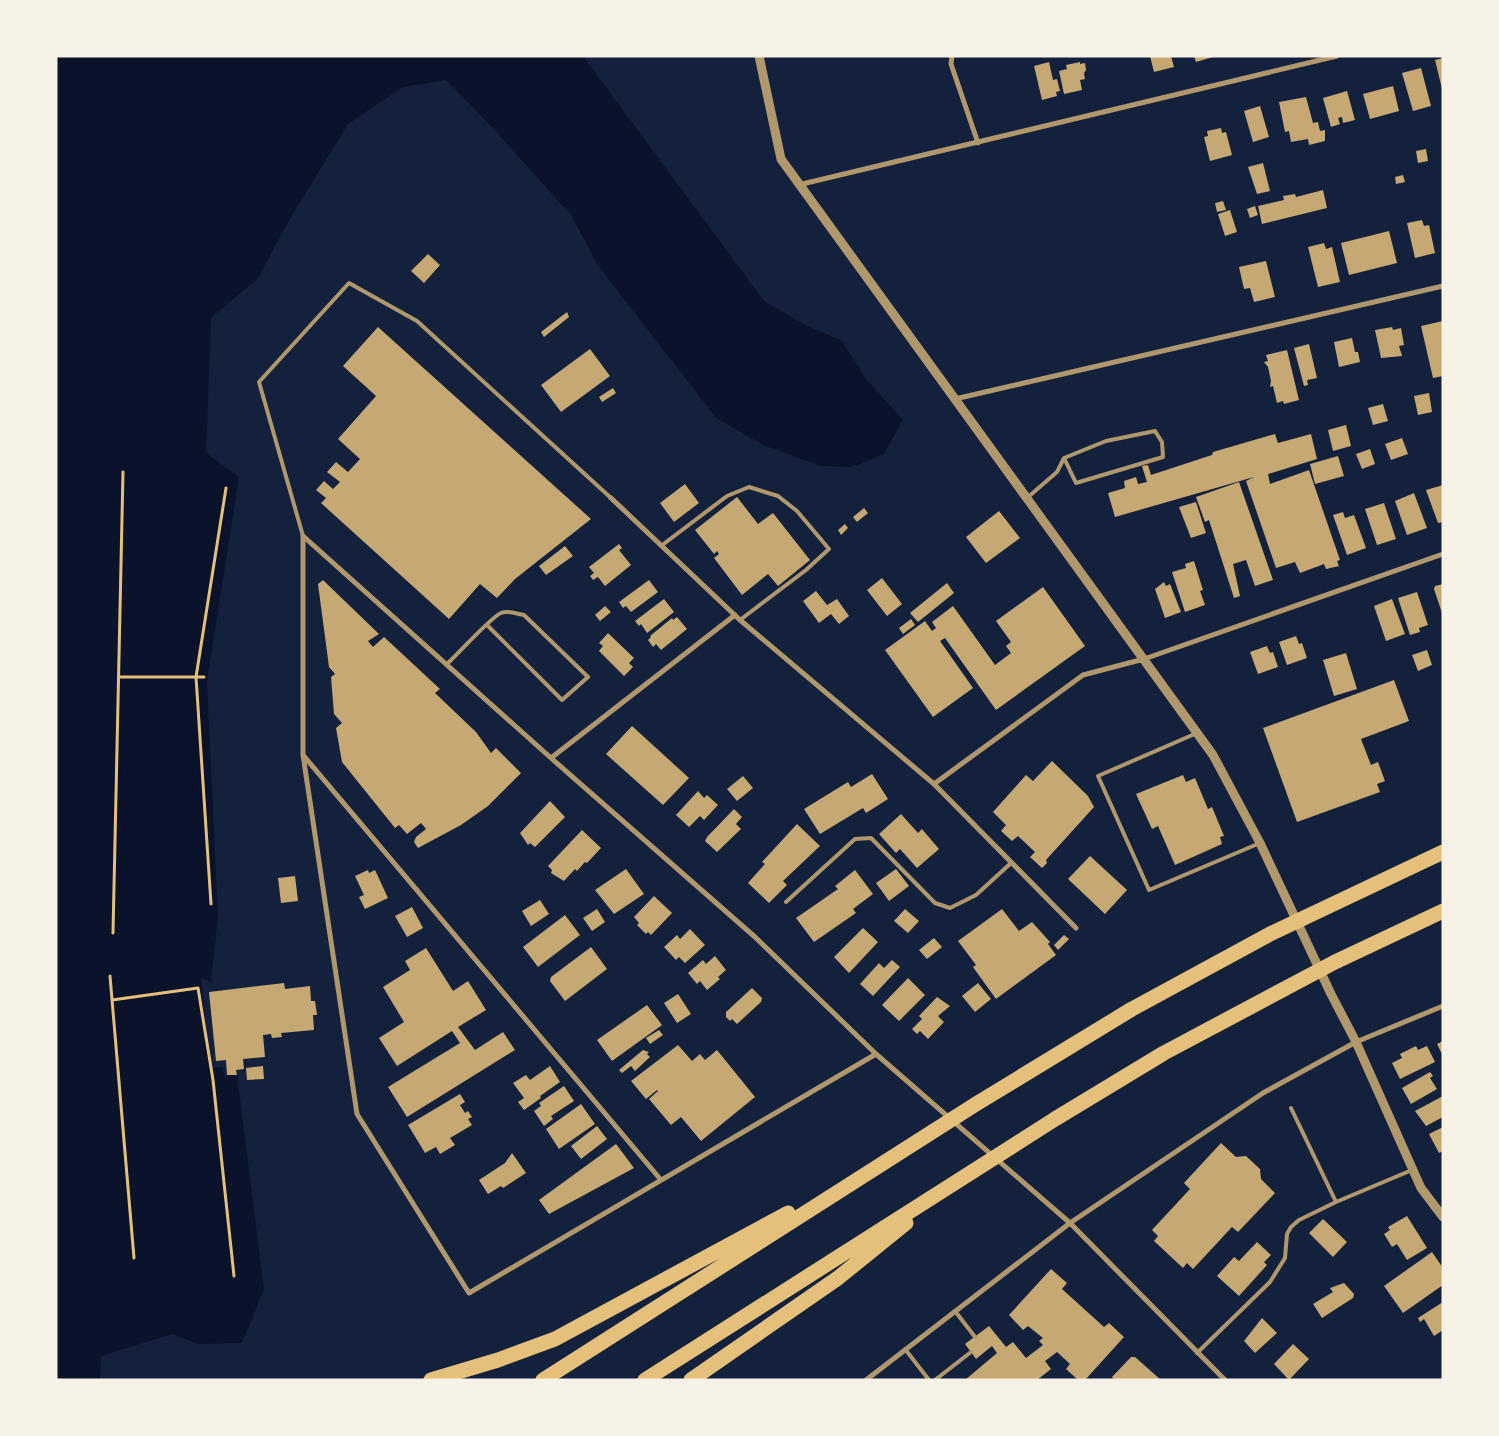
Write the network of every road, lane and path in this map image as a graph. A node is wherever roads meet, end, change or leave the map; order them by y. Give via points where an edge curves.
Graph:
1 (759, 56) edge
2 (952, 56) edge
3 (1337, 56) edge
4 (978, 143) junction
5 (798, 184) junction
6 (1443, 286) edge
7 (956, 399) junction
8 (1064, 458) junction
9 (124, 472) dead end
10 (226, 488) dead end
11 (611, 498) joint
12 (1027, 498) junction
13 (304, 536) junction
14 (661, 546) junction
15 (1443, 554) edge
16 (735, 615) junction
17 (740, 620) junction
18 (487, 625) junction
19 (1144, 659) junction
20 (447, 664) junction
21 (119, 676) junction
22 (196, 677) junction
23 (204, 677) dead end
24 (1197, 733) junction
25 (303, 755) junction
26 (551, 758) junction
27 (934, 784) junction
28 (1260, 843) junction
29 (1443, 852) edge
30 (1011, 863) junction
31 (786, 902) dead end
32 (211, 904) dead end
33 (1443, 911) edge
34 (1076, 928) dead end
35 (113, 933) dead end
36 (110, 976) dead end
37 (112, 1000) junction
38 (1443, 1006) edge
39 (1356, 1042) junction
40 (876, 1054) junction
41 (1291, 1108) dead end
42 (921, 1139) junction
43 (1412, 1170) junction
44 (963, 1177) junction
45 (661, 1180) junction
46 (1336, 1202) junction
47 (1443, 1217) edge
48 (1070, 1223) junction
49 (134, 1258) dead end
50 (234, 1276) dead end
51 (955, 1311) junction
52 (974, 1337) dead end
53 (905, 1349) junction
54 (971, 1352) dead end
55 (1197, 1353) junction
56 (431, 1380) edge
57 (543, 1380) edge
58 (645, 1380) edge
59 (691, 1380) edge
60 (866, 1380) edge
61 (929, 1380) edge
62 (935, 1380) edge
63 (1225, 1380) edge

1 - 5 street via 781,159
2 - 4 street via 951,64
3 - 4 street
4 - 5 street
5 - 7 street
6 - 7 street
7 - 12 street
8 - 8 lane via 1106,440 1155,431 1162,442 1163,457 1076,483
8 - 12 lane via 1057,472
9 - 21 path
10 - 22 path
11 - 13 lane via 417,321 349,283 259,382
11 - 14 street
12 - 19 street
13 - 20 street
13 - 25 street
14 - 16 street
14 - 17 lane via 738,490 749,487 778,496 796,511 829,549
15 - 19 street
16 - 17 street
16 - 26 street
17 - 27 street
18 - 18 lane via 562,700 588,677 524,615 500,613
18 - 20 lane
19 - 24 street
19 - 27 street via 1083,675
20 - 26 street
21 - 22 path
21 - 35 path
22 - 23 path
22 - 32 path
24 - 28 street via 1213,755
24 - 28 lane via 1098,776 1149,890
25 - 45 street
25 - 45 street via 357,1114 469,1293
26 - 40 street via 755,937
27 - 30 street
28 - 39 street
29 - 42 highway via 1323,907 1141,1004
30 - 31 lane via 976,895 950,908 935,903 871,838 855,840
30 - 34 street
33 - 44 highway via 1346,956 1164,1053
36 - 37 path
37 - 49 path
37 - 50 path via 198,988 213,1080
38 - 39 street
39 - 43 street
39 - 48 street via 1263,1093
40 - 45 street
40 - 48 street
41 - 46 lane
42 - 56 highway via 582,1326 528,1350
42 - 57 highway
43 - 46 lane
43 - 47 street
44 - 58 highway
44 - 59 highway via 832,1283
46 - 55 lane via 1291,1227 1287,1234 1285,1258 1270,1282
48 - 51 street
48 - 55 street
51 - 52 lane
51 - 53 street
53 - 60 street
53 - 61 lane
54 - 62 lane
55 - 63 street

